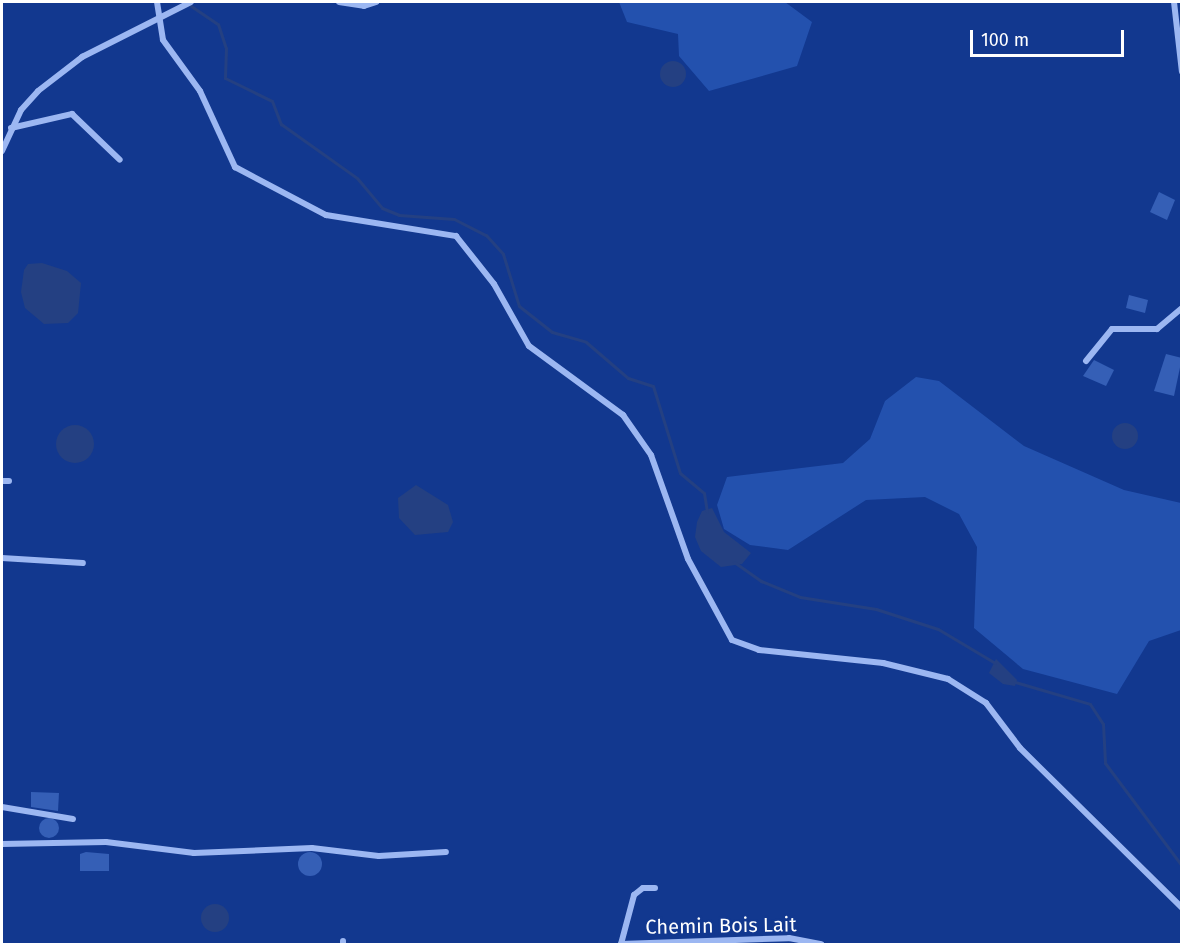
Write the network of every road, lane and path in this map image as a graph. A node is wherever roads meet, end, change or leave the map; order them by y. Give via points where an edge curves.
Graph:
1 (157, 2) edge
2 (191, 2) edge
3 (339, 2) edge
4 (376, 2) edge
5 (1174, 2) edge
6 (160, 15) junction
7 (1182, 72) edge
8 (11, 128) junction
9 (2, 151) edge
10 (120, 160) dead end
11 (1182, 308) edge
12 (1086, 361) dead end
13 (2, 558) edge
14 (83, 563) dead end
15 (2, 807) edge
16 (73, 819) dead end
17 (2, 844) edge
18 (446, 852) dead end
19 (655, 888) dead end
20 (1182, 908) edge
21 (655, 944) edge
22 (621, 945) edge
23 (821, 945) edge

1 - 6 street
2 - 6 street
3 - 4 street via 364,6
5 - 7 street
6 - 8 street via 81,57 38,91
6 - 20 street via 164,40 200,91 235,166 326,215 456,236 494,284 529,346 622,415 651,455 688,559 732,640 759,650 883,663 948,679 986,704 1020,748
8 - 9 street
8 - 10 street via 72,114
11 - 12 street via 1157,329 1112,329
13 - 14 street
15 - 16 street
17 - 18 street via 106,842 206,853 312,848 380,856
19 - 22 street via 643,888 634,896
21 - 22 street, Chemin Bois Lait
21 - 23 street, Chemin Bois Lait via 789,938

